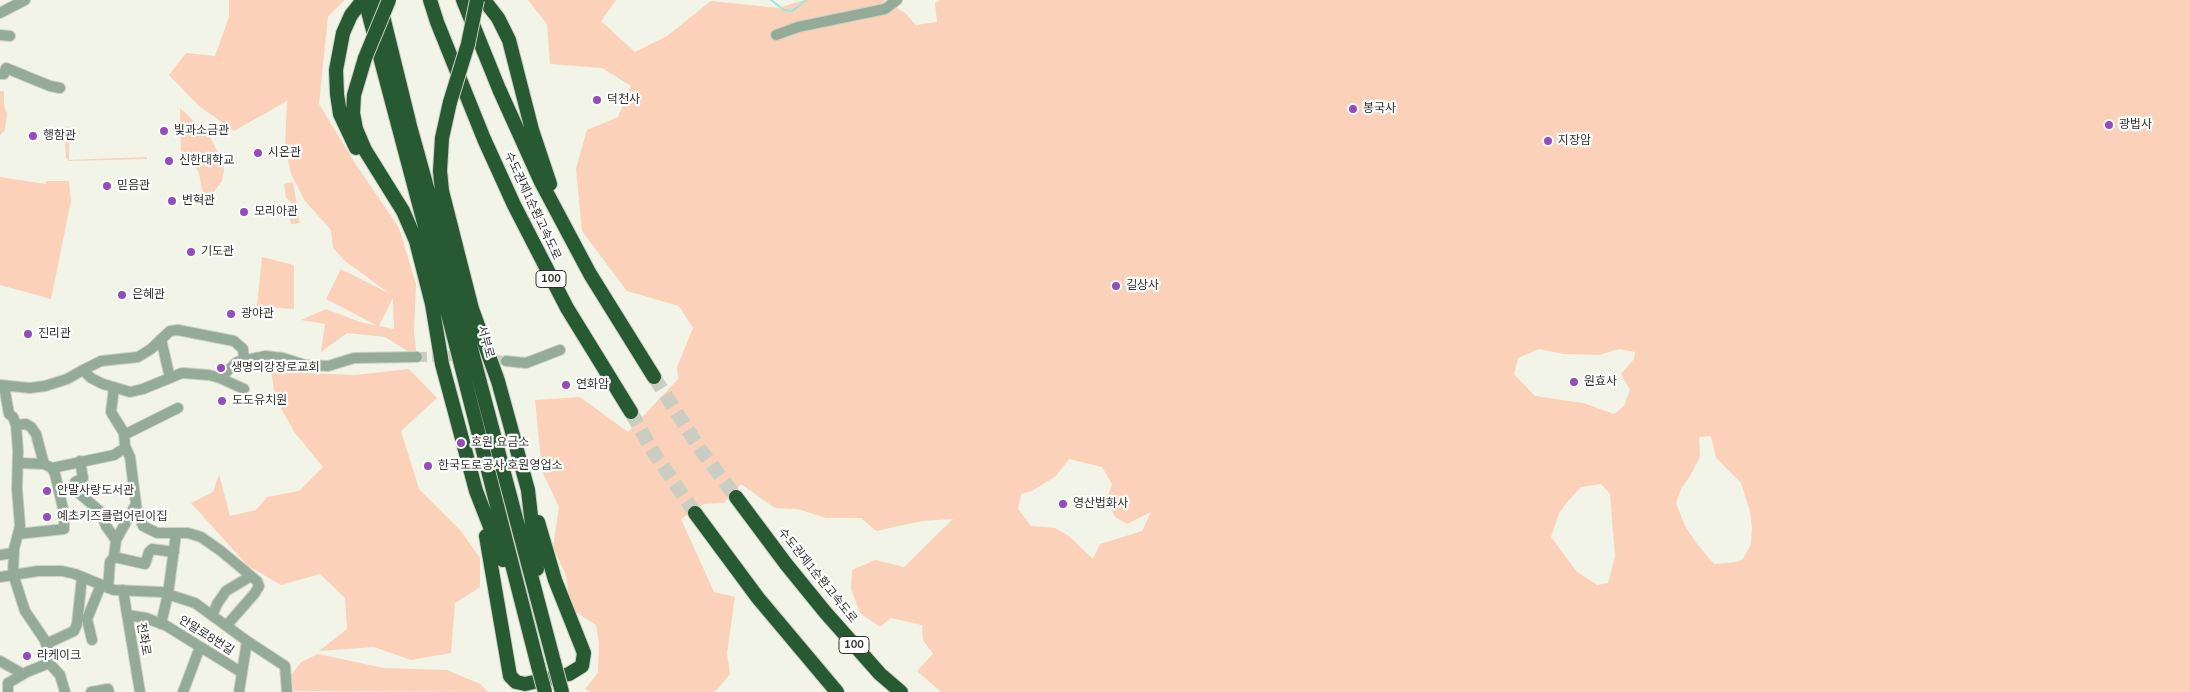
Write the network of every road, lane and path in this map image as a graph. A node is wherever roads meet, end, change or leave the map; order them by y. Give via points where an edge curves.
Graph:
1 (24, 0) edge
2 (430, 0) edge
3 (463, 0) edge
4 (477, 0) edge
5 (484, 0) edge
6 (897, 0) edge
7 (374, 3) edge
8 (0, 14) edge
9 (776, 36) dead end
10 (0, 74) edge
11 (60, 88) dead end
12 (392, 194) junction
13 (560, 217) junction
14 (161, 339) junction
15 (560, 350) dead end
16 (417, 357) tunnel mouth
17 (244, 360) junction
18 (506, 361) tunnel mouth
19 (83, 370) junction
20 (654, 377) tunnel mouth
21 (170, 378) junction
22 (220, 378) junction
23 (2, 386) edge
24 (114, 387) junction
25 (244, 389) dead end
26 (178, 408) dead end
27 (631, 412) tunnel mouth
28 (4, 414) edge
29 (16, 425) junction
30 (124, 436) junction
31 (125, 448) junction
32 (80, 462) junction
33 (18, 463) junction
34 (48, 466) junction
35 (528, 490) junction
36 (476, 491) junction
37 (736, 497) tunnel mouth
38 (136, 504) junction
39 (694, 512) tunnel mouth
40 (18, 534) junction
41 (176, 534) junction
42 (116, 540) junction
43 (174, 552) junction
44 (13, 553) junction
45 (0, 555) edge
46 (114, 558) junction
47 (13, 574) junction
48 (251, 576) junction
49 (0, 577) edge
50 (82, 577) junction
51 (105, 586) junction
52 (123, 590) junction
53 (168, 594) junction
54 (525, 610) junction
55 (213, 614) junction
56 (127, 615) junction
57 (542, 615) junction
58 (161, 624) junction
59 (227, 626) junction
60 (92, 640) dead end
61 (247, 641) junction
62 (46, 644) junction
63 (200, 647) junction
64 (0, 661) edge
65 (49, 663) junction
66 (241, 672) junction
67 (23, 674) junction
68 (8, 692) edge
69 (65, 692) edge
70 (91, 692) edge
71 (109, 692) edge
72 (140, 692) edge
73 (183, 692) edge
74 (239, 692) edge
75 (287, 692) edge
76 (545, 692) edge
77 (562, 692) edge
78 (837, 692) edge
79 (900, 692) edge

1 - 8 street
2 - 27 highway, 수도권제1순환고속도로 / 100 via 484,139 514,205 546,270
3 - 13 highway, 수도권제1순환고속도로, bridge via 532,163
4 - 35 highway, bridge via 468,44 450,102 441,151 441,178 472,309 498,381
5 - 13 highway via 509,40 532,130
6 - 9 street via 885,9
7 - 12 highway, bridge via 365,58 354,95 354,113 356,129 365,150
7 - 12 highway via 349,19 338,52 336,86 342,120 355,147
7 - 54 highway
7 - 57 highway, 서부로 via 459,303
10 - 11 street via 4,74 6,68
12 - 36 highway via 416,241 432,304 442,364
13 - 20 highway, 수도권제1순환고속도로 via 594,281
14 - 17 street via 170,331 178,330 224,338 243,349
14 - 19 street via 138,357 100,361
14 - 21 street
15 - 18 street via 526,363
16 - 17 street via 354,358 328,366 305,365 265,356
17 - 22 street via 237,362
19 - 23 street via 45,386
19 - 24 street via 91,378
21 - 22 street via 190,373
21 - 24 street via 130,392
22 - 25 street
23 - 28 street
24 - 30 street via 111,412
26 - 30 street
28 - 29 street via 12,417
29 - 33 street
29 - 34 street via 31,427
30 - 31 street
31 - 32 street via 114,455
31 - 38 street via 130,457
32 - 34 street
32 - 42 street via 84,478 75,482 76,490 101,512
33 - 34 street
33 - 40 street
34 - 40 street via 55,474 64,528
35 - 36 highway via 585,659 575,672 525,684 516,682 509,671 494,573
35 - 57 highway
36 - 54 highway via 509,581
37 - 79 highway, 수도권제1순환고속도로 / 100 via 786,564 880,674
38 - 41 street via 140,520 149,531
38 - 42 street
39 - 78 highway via 784,631
40 - 44 street
41 - 43 street
41 - 48 street via 201,537
42 - 46 street
43 - 46 street via 152,549 145,564
43 - 53 street
44 - 45 street
44 - 47 street
46 - 51 street via 110,562
47 - 49 street, 안말로8번길
47 - 50 street, 안말로8번길 via 62,571
47 - 62 street via 25,611
48 - 55 street via 226,590
48 - 59 street via 259,586
50 - 51 street, 안말로8번길
50 - 62 street via 74,632
51 - 52 street, 안말로8번길
51 - 60 street via 88,619
52 - 53 street, 안말로8번길
52 - 56 street, 전좌로
53 - 55 street, 안말로8번길 via 195,603
53 - 58 street
54 - 76 highway, bridge
55 - 59 street, 안말로8번길
56 - 58 street, 안말로8번길
56 - 72 street, 전좌로
57 - 77 highway, 서부로, bridge
58 - 63 street, 안말로8번길
59 - 61 street, 안말로8번길
61 - 66 street
61 - 75 street, 안말로8번길 via 285,666
62 - 65 street
63 - 66 street, 안말로8번길
63 - 73 street
64 - 67 street
65 - 67 street
65 - 69 street via 60,675
66 - 74 street
67 - 68 street via 8,683
70 - 71 street via 108,689

